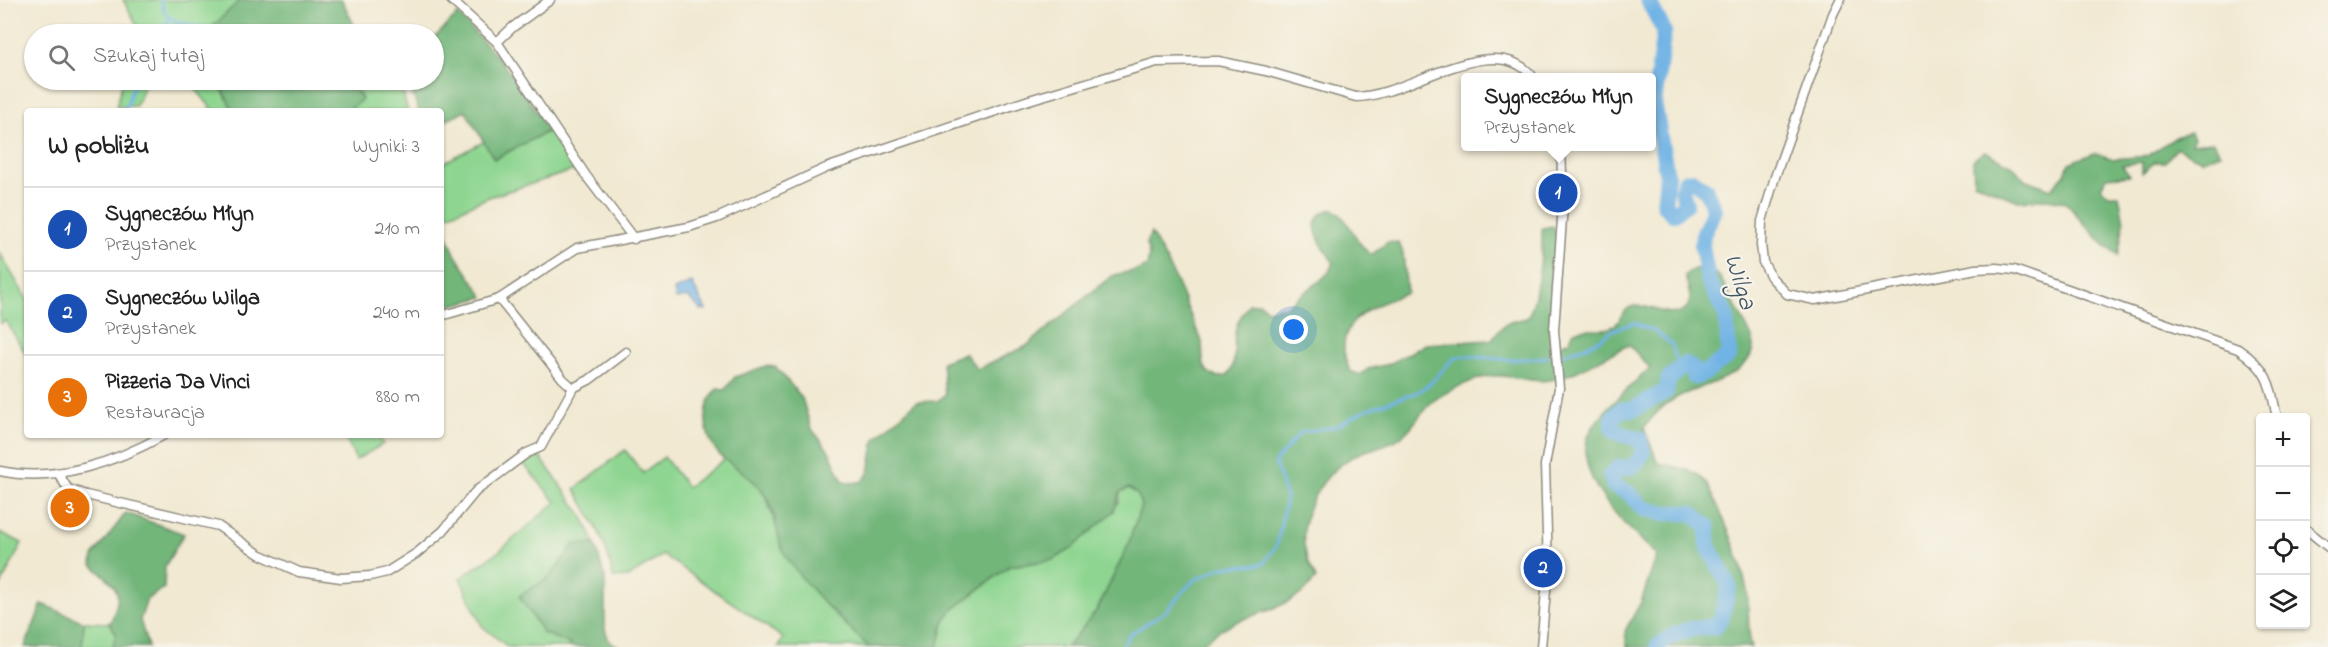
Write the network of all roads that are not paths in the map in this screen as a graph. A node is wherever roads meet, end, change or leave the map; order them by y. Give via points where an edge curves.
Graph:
1 (451, 0) edge
2 (550, 0) edge
3 (1840, 0) edge
4 (497, 42) junction
5 (1527, 73) edge
6 (1561, 151) edge
7 (634, 238) junction
8 (499, 299) junction
9 (444, 315) edge
10 (626, 352) dead end
11 (573, 388) junction
12 (2276, 413) edge
13 (157, 438) edge
14 (0, 471) edge
15 (58, 473) junction
16 (2310, 532) edge
17 (2328, 547) edge
18 (1541, 647) edge

1 - 4 street
2 - 4 street
3 - 12 street via 1762,221 1763,262 1779,289 1815,300 1976,269 2014,270 2238,350 2262,368 2270,383
4 - 7 street via 587,177
5 - 7 street via 1516,64 1483,58 1400,89 1356,97 1218,61 1157,62 834,165 689,227
6 - 18 street via 1563,205 1554,330 1559,388 1545,465 1548,568
7 - 8 street via 577,248
8 - 9 street
8 - 11 street
10 - 11 street
11 - 15 street via 541,447 476,491 443,531 417,553 387,572 370,576 341,578 299,572 259,554 218,526 86,495 68,489
13 - 15 street via 107,461
14 - 15 street
16 - 17 street

